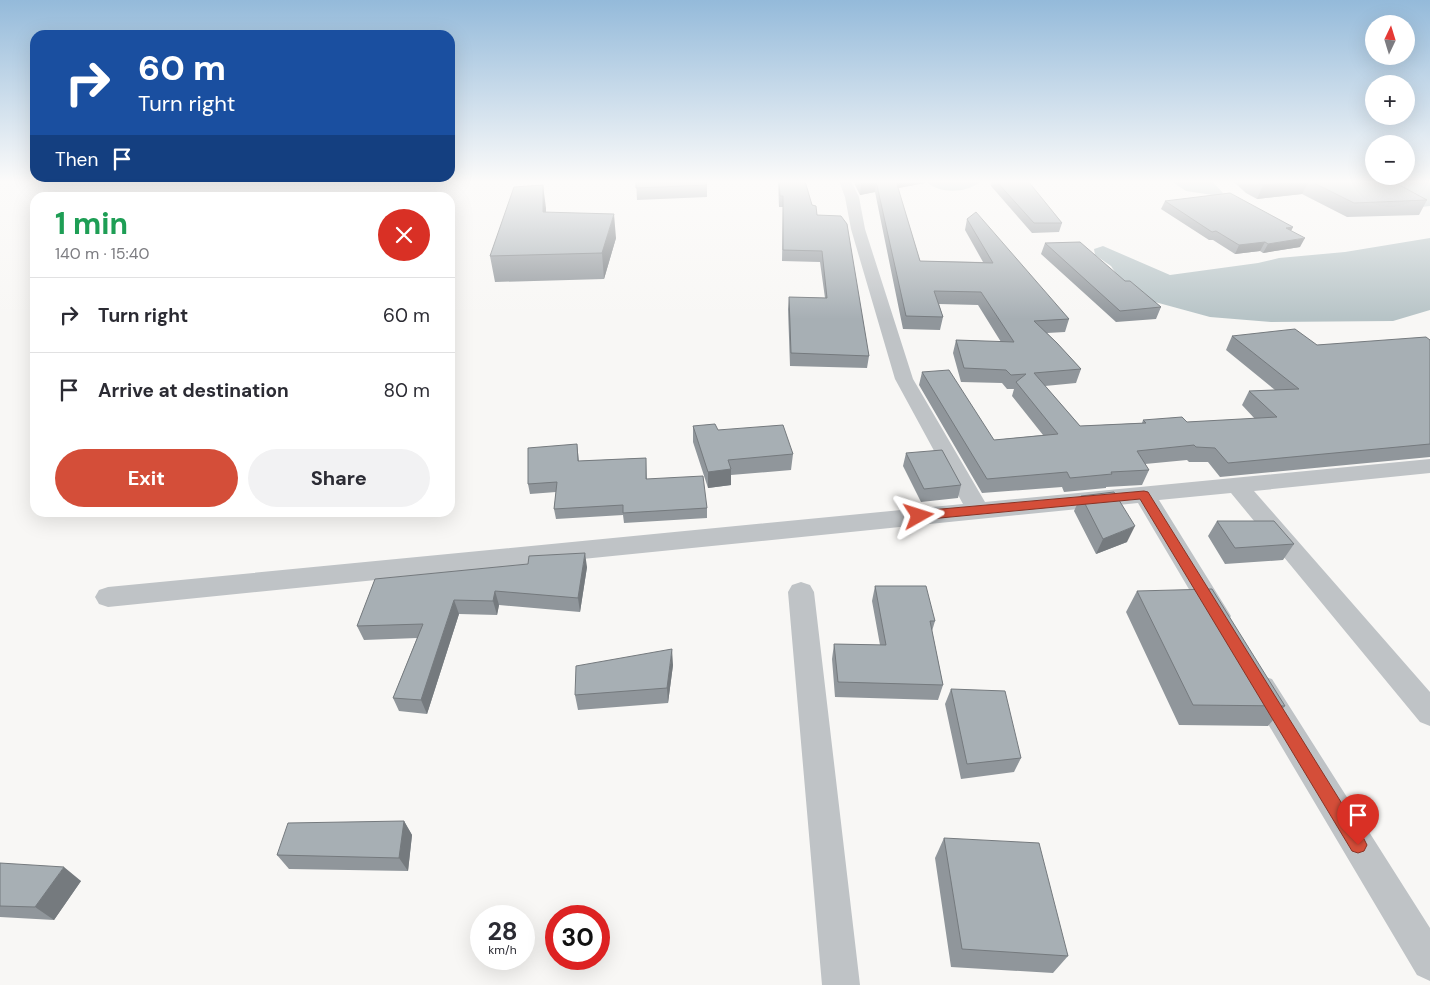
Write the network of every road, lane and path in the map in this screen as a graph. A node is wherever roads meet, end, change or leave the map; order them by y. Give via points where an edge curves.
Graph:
1 (858, 227) edge
2 (1430, 466) edge
3 (1237, 486) junction
4 (1144, 494) junction
5 (978, 510) junction
6 (801, 592) dead end
7 (108, 597) dead end
8 (1232, 639) edge
9 (1248, 664) edge
10 (1430, 713) edge
11 (1430, 962) edge
12 (842, 985) edge

1 - 5 street via 904,379
2 - 3 street
3 - 4 street
3 - 10 street
4 - 5 street
4 - 8 street
5 - 7 street
6 - 12 street
9 - 11 street

